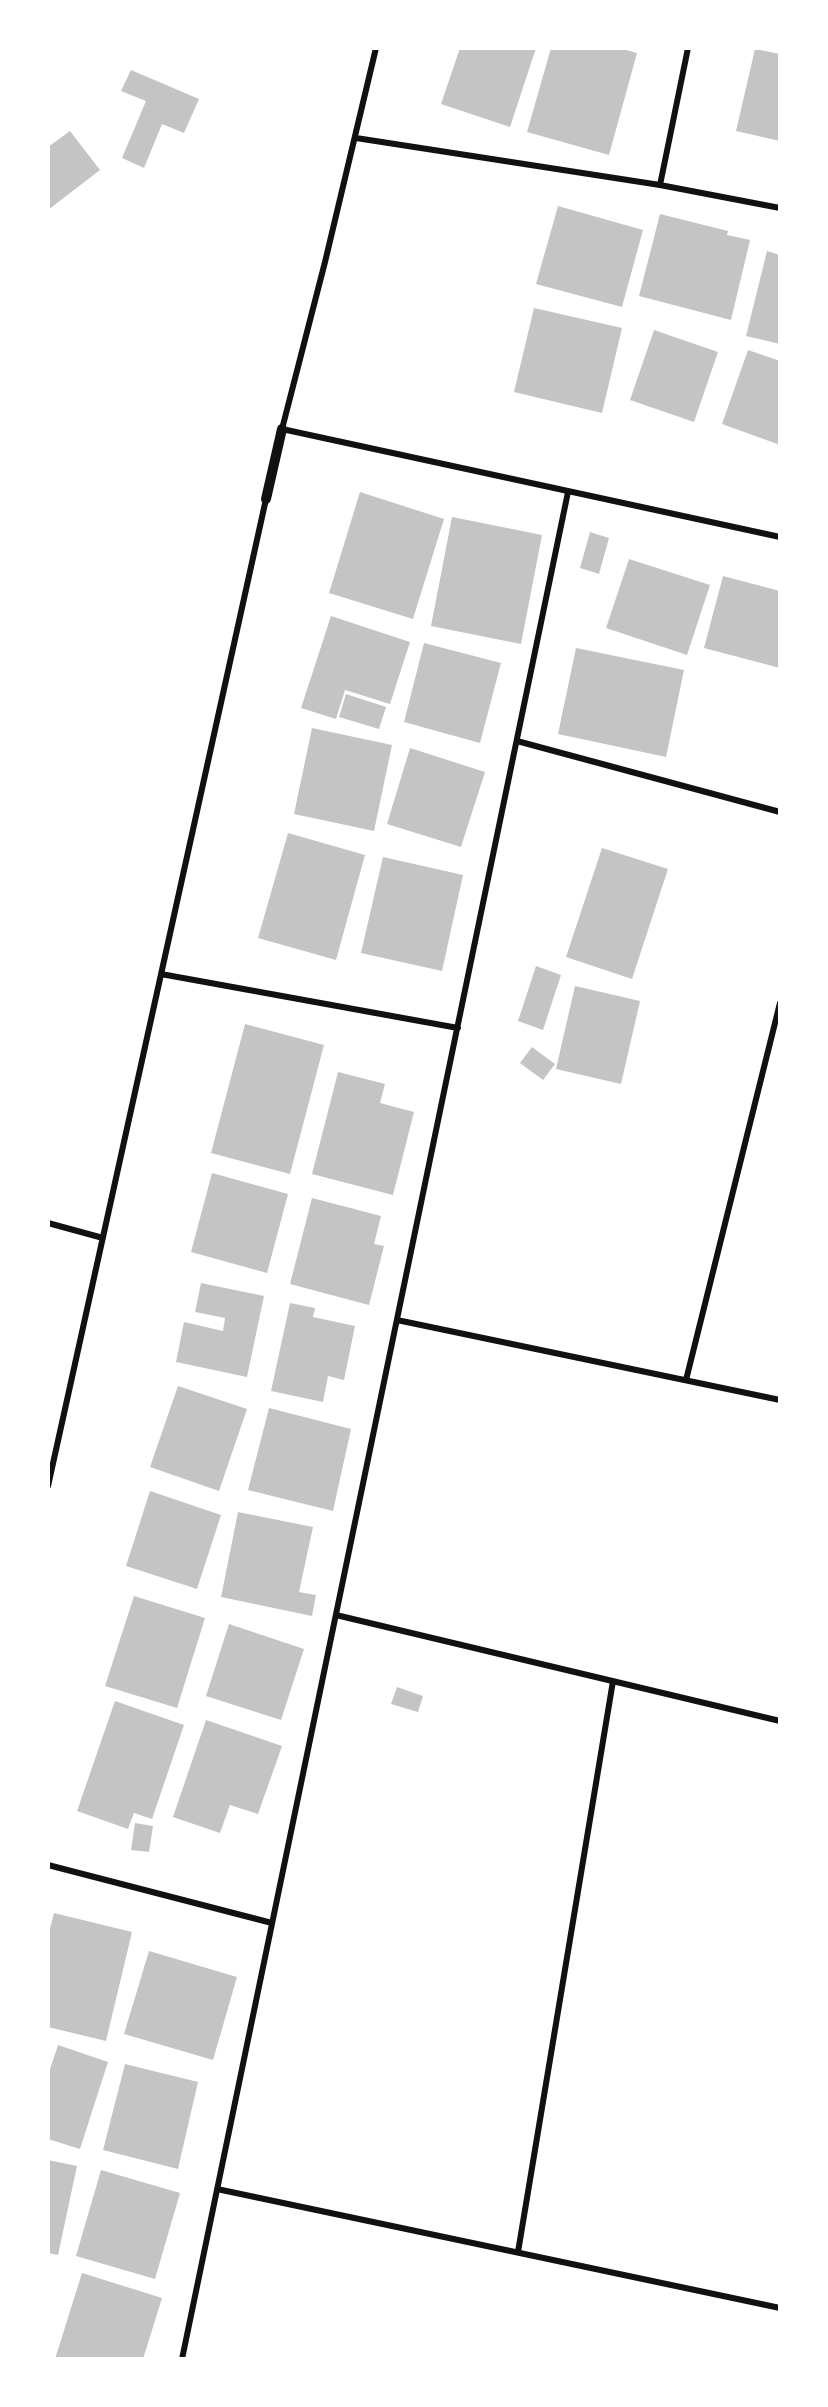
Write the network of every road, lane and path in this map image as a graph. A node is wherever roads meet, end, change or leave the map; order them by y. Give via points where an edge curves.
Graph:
1 (376, 48) edge
2 (688, 48) edge
3 (356, 138) junction
4 (660, 185) junction
5 (780, 208) edge
6 (282, 429) junction
7 (568, 492) junction
8 (266, 499) joint
9 (780, 537) edge
10 (517, 741) junction
11 (780, 812) edge
12 (161, 974) junction
13 (780, 1003) edge
14 (458, 1028) junction
15 (48, 1223) edge
16 (103, 1239) junction
17 (397, 1320) junction
18 (686, 1380) junction
19 (780, 1400) edge
20 (48, 1486) edge
21 (336, 1614) junction
22 (613, 1681) junction
23 (780, 1721) edge
24 (48, 1865) edge
25 (272, 1923) junction
26 (217, 2189) junction
27 (518, 2252) junction
28 (780, 2308) edge
29 (182, 2359) edge

1 - 3 street
2 - 4 street
3 - 4 street
3 - 6 street
4 - 5 street
6 - 7 street
6 - 8 street
7 - 9 street
7 - 10 street
8 - 12 street
10 - 11 street
10 - 14 street
12 - 14 street
12 - 16 street
13 - 18 street
14 - 17 street
15 - 16 street
16 - 20 street
17 - 18 street
17 - 21 street
18 - 19 street
21 - 22 street
21 - 25 street
22 - 23 street
22 - 27 street
24 - 25 street
25 - 26 street
26 - 27 street
26 - 29 street
27 - 28 street

